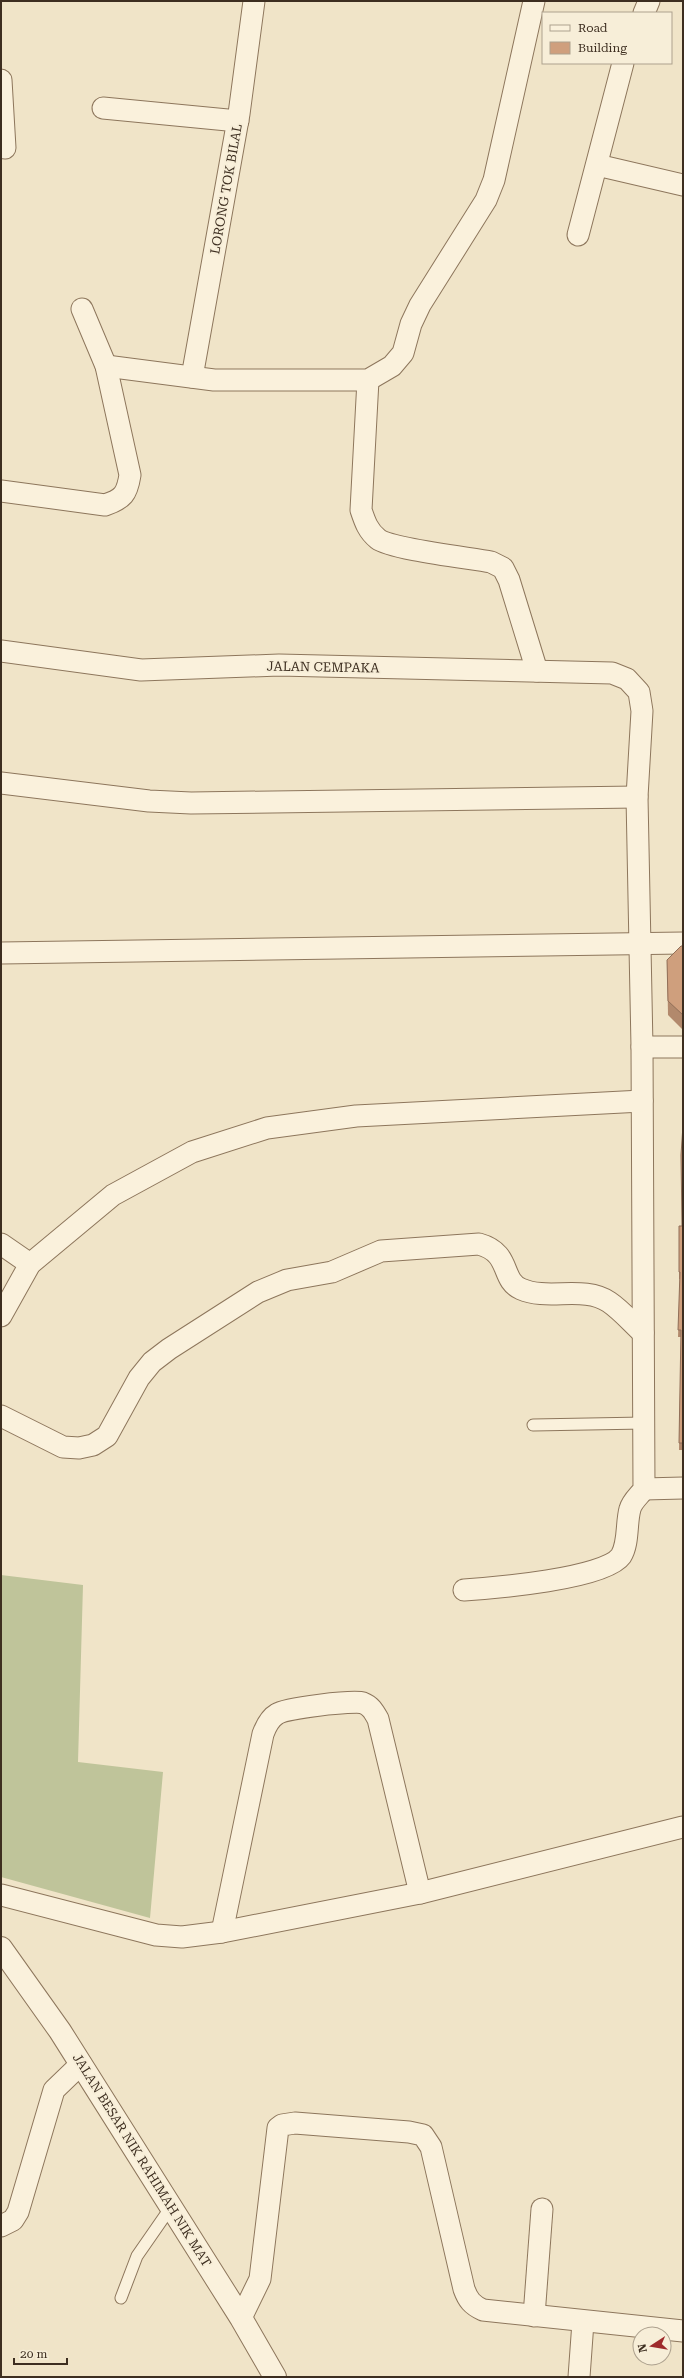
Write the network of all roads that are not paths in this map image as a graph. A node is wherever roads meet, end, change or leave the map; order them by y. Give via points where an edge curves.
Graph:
1 (254, 1) edge
2 (534, 1) edge
3 (649, 1) edge
4 (644, 12) edge
5 (623, 64) edge
6 (1, 80) edge
7 (103, 108) dead end
8 (238, 121) junction
9 (5, 148) dead end
10 (597, 165) junction
11 (683, 185) edge
12 (578, 235) dead end
13 (82, 309) dead end
14 (106, 366) junction
15 (192, 377) junction
16 (368, 380) junction
17 (1, 491) edge
18 (1, 651) edge
19 (537, 672) junction
20 (1, 783) edge
21 (637, 797) junction
22 (638, 942) junction
23 (683, 943) edge
24 (1, 953) edge
25 (642, 1047) junction
26 (683, 1047) edge
27 (642, 1101) junction
28 (1, 1244) edge
29 (30, 1264) junction
30 (1, 1316) edge
31 (643, 1333) junction
32 (1, 1416) edge
33 (644, 1423) junction
34 (533, 1425) dead end
35 (683, 1488) edge
36 (644, 1489) junction
37 (464, 1590) dead end
38 (683, 1827) edge
39 (420, 1894) junction
40 (1, 1896) edge
41 (222, 1932) junction
42 (1, 1948) edge
43 (81, 2064) junction
44 (171, 2207) junction
45 (542, 2208) dead end
46 (1, 2226) edge
47 (121, 2298) dead end
48 (534, 2316) junction
49 (241, 2318) junction
50 (583, 2322) junction
51 (683, 2332) edge
52 (275, 2377) edge
53 (579, 2377) edge

1 - 8 street, LORONG TOK BILAL
2 - 16 street via 494,180 486,200 420,305 410,324 403,353 392,366
3 - 4 street
5 - 10 street
6 - 9 street
7 - 8 street
8 - 15 street, LORONG TOK BILAL
10 - 11 street
10 - 12 street
13 - 14 street
14 - 15 street
14 - 17 street via 130,475 128,489 119,500 105,505
15 - 16 street via 240,381
16 - 19 street via 361,510 368,529 379,540 397,546 491,562 503,568
18 - 19 street, JALAN CEMPAKA via 141,670 279,665
19 - 21 street, JALAN CEMPAKA via 612,673 627,679 639,692 642,711
20 - 21 street via 191,803
21 - 22 street
22 - 23 street
22 - 24 street
22 - 25 street
25 - 26 street
25 - 27 street
27 - 29 street via 356,1116 267,1128 192,1152 113,1195
27 - 31 street
28 - 29 street
29 - 30 street
31 - 32 street via 608,1301 588,1295 531,1292 520,1289 511,1280 501,1258 492,1248 479,1244 381,1251 368,1254 347,1267 332,1272 288,1280 264,1289 169,1349 152,1362 140,1378 107,1436 93,1445 79,1448 63,1447
31 - 33 street
33 - 34 lane
33 - 36 street
35 - 36 street
36 - 37 street via 631,1506 625,1544 620,1557 610,1566 592,1572 530,1583
38 - 39 street
39 - 41 street
39 - 41 street via 378,1718 371,1708 362,1703 350,1703 290,1709 277,1714 263,1734
40 - 41 street via 156,1935 182,1937
42 - 43 street, JALAN BESAR NIK RAHIMAH NIK MAT
43 - 44 street, JALAN BESAR NIK RAHIMAH NIK MAT
43 - 46 street via 54,2090 18,2212 13,2220
44 - 47 lane via 137,2256
44 - 49 street, JALAN BESAR NIK RAHIMAH NIK MAT
45 - 48 street
48 - 49 street via 483,2310 467,2299 431,2146 423,2135 295,2123 278,2128 260,2279
48 - 50 street
49 - 52 street, JALAN BESAR NIK RAHIMAH NIK MAT
50 - 51 street
50 - 53 street

